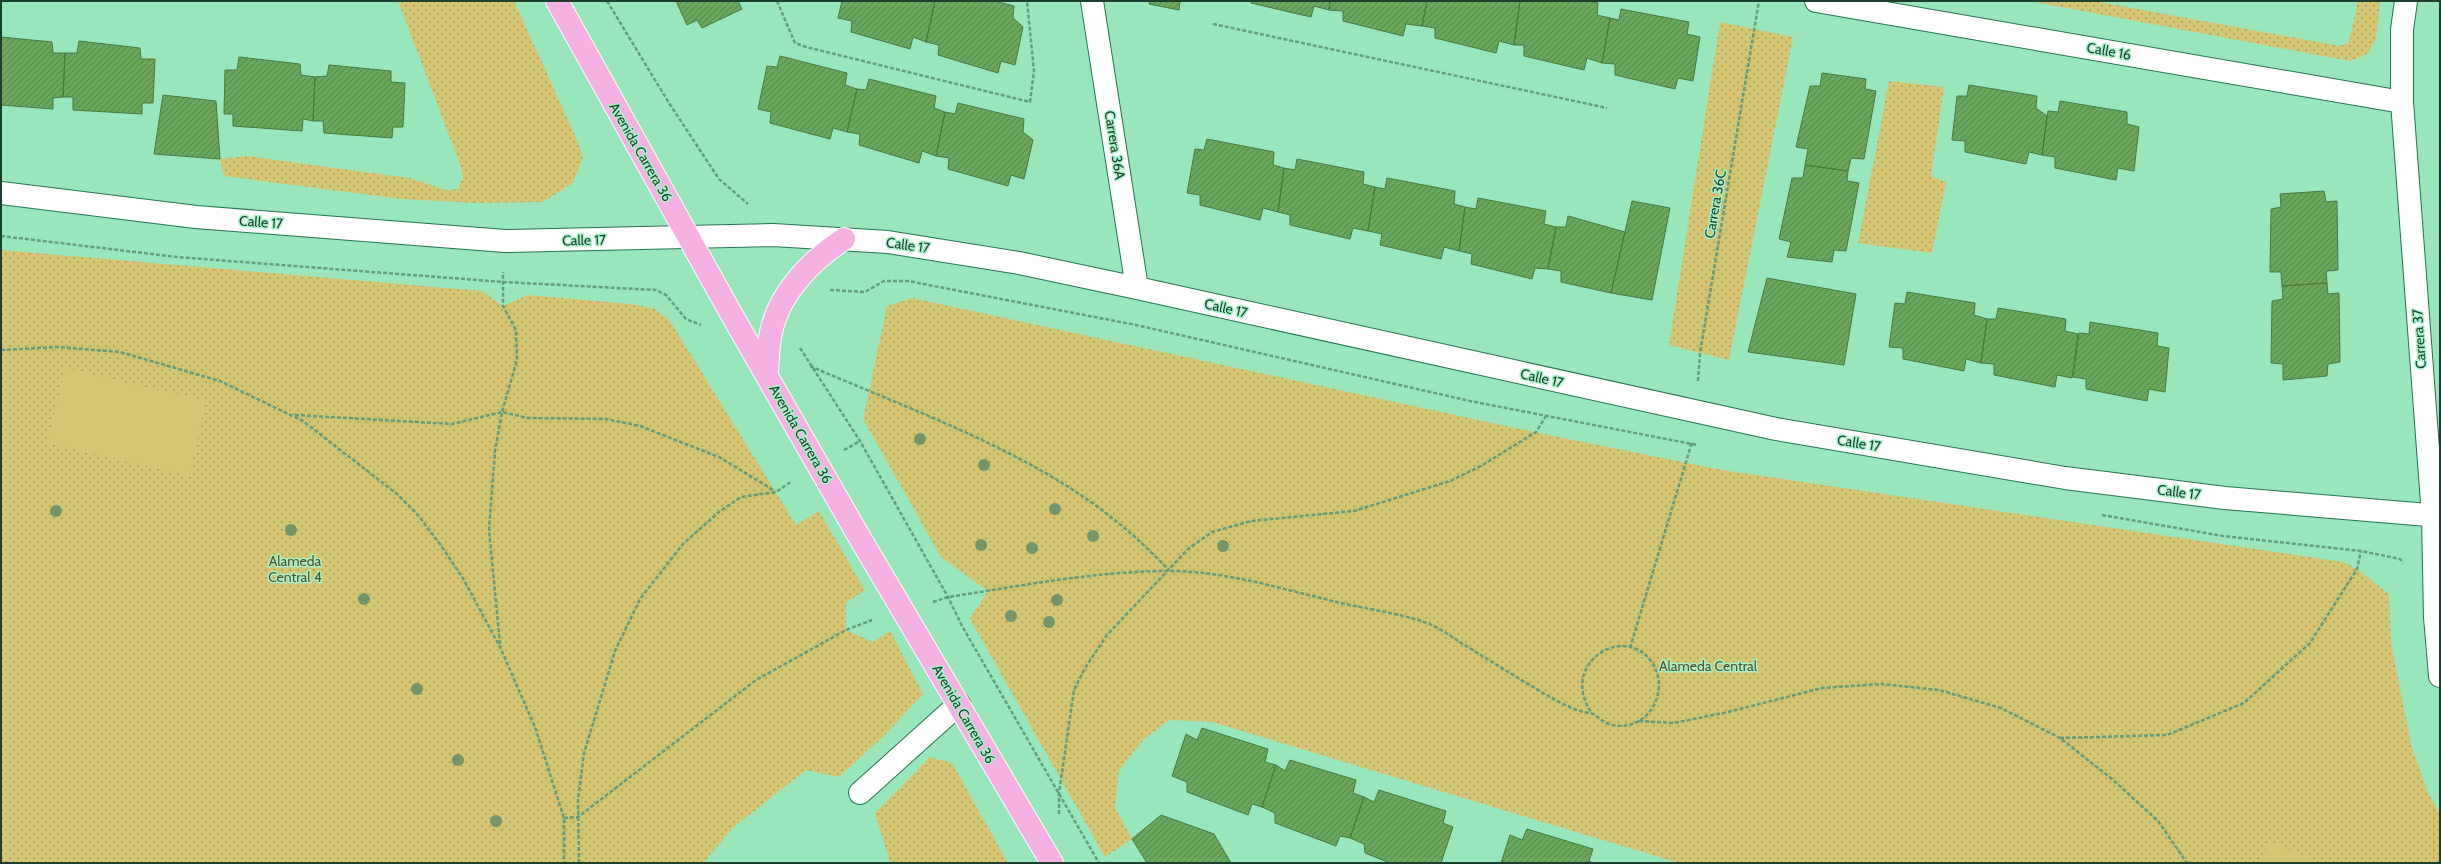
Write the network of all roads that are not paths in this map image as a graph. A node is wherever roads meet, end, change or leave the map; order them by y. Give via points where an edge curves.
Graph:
1 (557, 1) edge
2 (1092, 1) edge
3 (1816, 1) edge
4 (2406, 1) edge
5 (2402, 102) junction
6 (1, 193) edge
7 (691, 238) junction
8 (844, 239) junction
9 (1137, 288) junction
10 (766, 373) junction
11 (2436, 516) edge
12 (2440, 676) edge
13 (959, 704) junction
14 (860, 793) dead end
15 (1052, 863) edge

1 - 7 main road, Avenida Carrera 36
2 - 9 street, Carrera 36A
3 - 5 street, Calle 16
4 - 5 street, Carrera 37 via 2402,30
5 - 11 street, Carrera 37
6 - 7 street, Calle 17 via 196,217 505,241
7 - 8 street, Calle 17 via 773,235
7 - 10 main road, Avenida Carrera 36
8 - 9 street, Calle 17 via 888,242 954,252
8 - 10 main road via 820,255 780,306 772,327
9 - 11 street, Calle 17 via 1776,429 2065,478 2226,498
10 - 13 main road, Avenida Carrera 36
11 - 12 street, Carrera 37 via 2435,579
13 - 14 street
13 - 15 main road, Avenida Carrera 36

